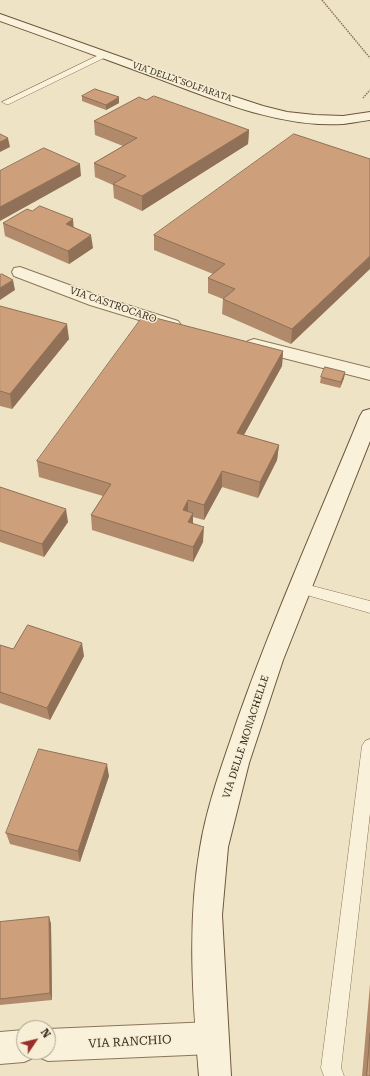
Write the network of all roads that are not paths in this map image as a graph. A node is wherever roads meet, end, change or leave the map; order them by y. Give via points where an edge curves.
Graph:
1 (0, 17) edge
2 (106, 55) junction
3 (6, 102) dead end
4 (370, 116) edge
5 (20, 272) dead end
6 (187, 328) edge
7 (239, 341) edge
8 (370, 374) edge
9 (370, 416) edge
10 (301, 588) junction
11 (370, 606) edge
12 (370, 746) edge
13 (212, 1038) junction
14 (56, 1045) edge
15 (16, 1047) edge
16 (0, 1048) edge
17 (215, 1076) edge
18 (334, 1076) edge

1 - 2 street, VIA DELLA SOLFARATA
2 - 3 lane
2 - 4 street, VIA DELLA SOLFARATA via 220,96 278,113 331,120
5 - 6 street, VIA CASTROCARO via 121,310
7 - 8 street
9 - 10 street, VIA DELLE MONACHELLE
10 - 11 lane
10 - 13 street, VIA DELLE MONACHELLE via 272,660 236,763 214,847 207,915
12 - 18 lane via 331,1068
13 - 14 street, VIA RANCHIO
13 - 17 street, VIA DELLE MONACHELLE
15 - 16 street

